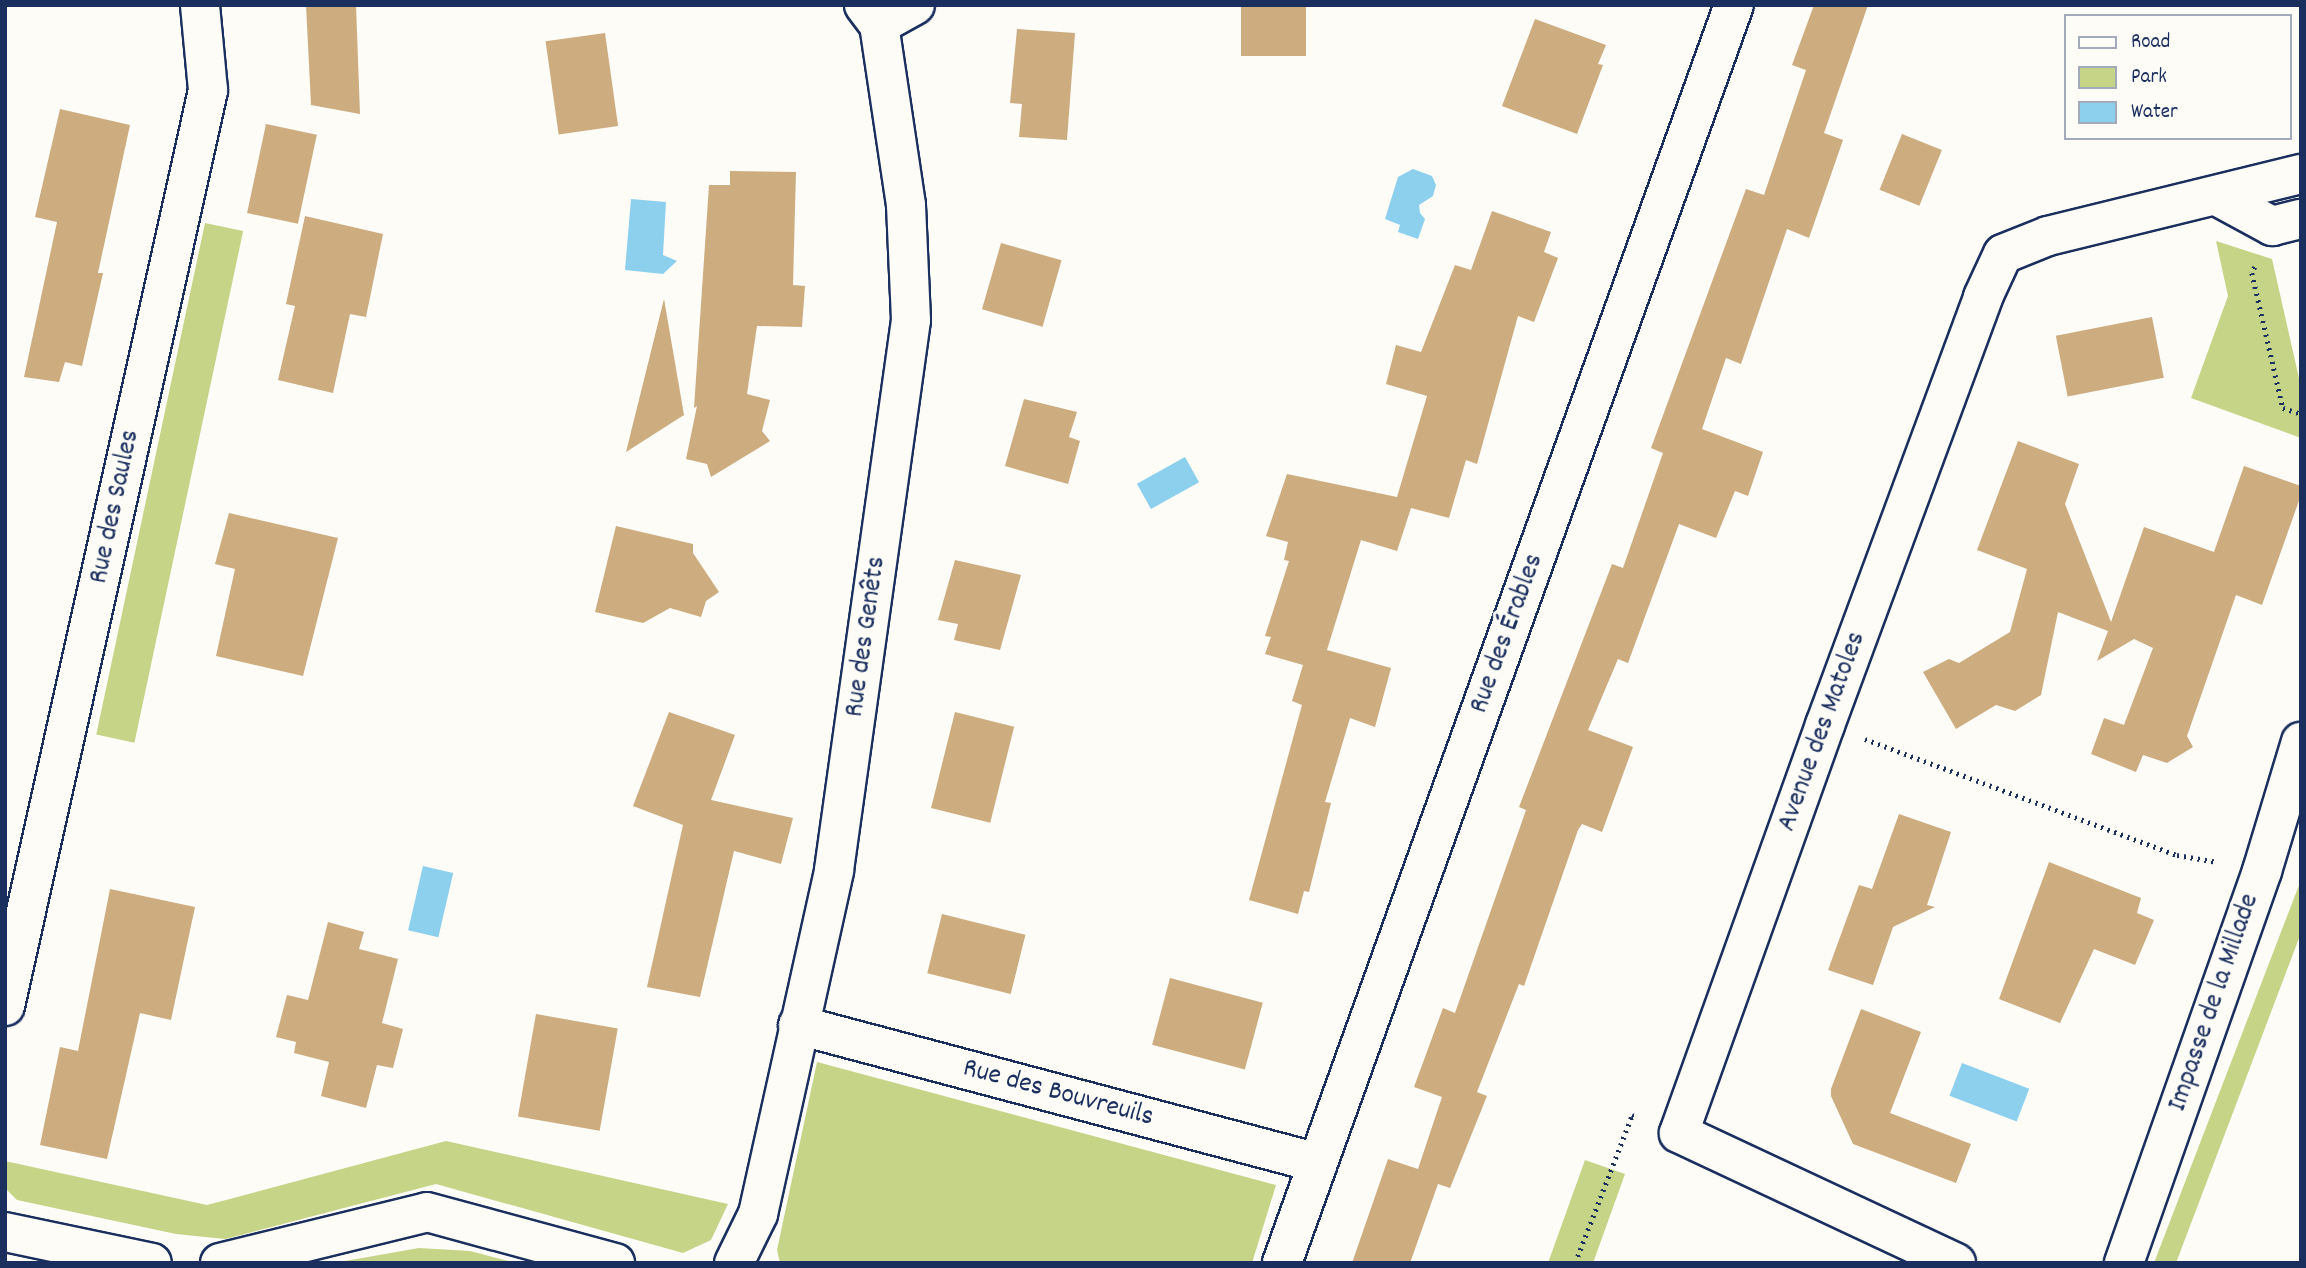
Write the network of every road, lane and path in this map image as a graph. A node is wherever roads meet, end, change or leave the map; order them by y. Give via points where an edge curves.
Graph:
1 (200, 5) edge
2 (915, 5) edge
3 (1734, 5) edge
4 (872, 15) edge
5 (2301, 174) edge
6 (2217, 196) junction
7 (2286, 223) edge
8 (2301, 414) edge
9 (1825, 724) junction
10 (2301, 742) edge
11 (2262, 871) junction
12 (5, 1006) edge
13 (798, 1025) junction
14 (1679, 1133) junction
15 (1318, 1163) junction
16 (5, 1232) edge
17 (152, 1263) edge
18 (220, 1263) edge
19 (615, 1263) edge
20 (734, 1263) edge
21 (1282, 1263) edge
22 (1575, 1263) edge
23 (1956, 1263) edge
24 (2124, 1263) edge

1 - 12 street, Rue des Saules via 208,90
2 - 4 street
3 - 15 street, Rue des Érables
4 - 13 street, Rue des Genêts via 906,205 911,320 834,870
5 - 6 street, Avenue des Matoles
6 - 7 street
6 - 9 street, Avenue des Matoles via 2048,236 2003,254
7 - 8 path via 2252,273 2283,408
9 - 11 path via 2177,855
9 - 14 street, Avenue des Matoles
10 - 11 street, Impasse de la Millade
11 - 24 street, Impasse de la Millade
13 - 15 street, Rue des Bouvreuils
13 - 20 street, Rue des Genêts via 758,1214
14 - 22 path via 1632,1115
14 - 23 street
15 - 21 street, Rue des Érables
16 - 17 street
18 - 19 street via 427,1212

